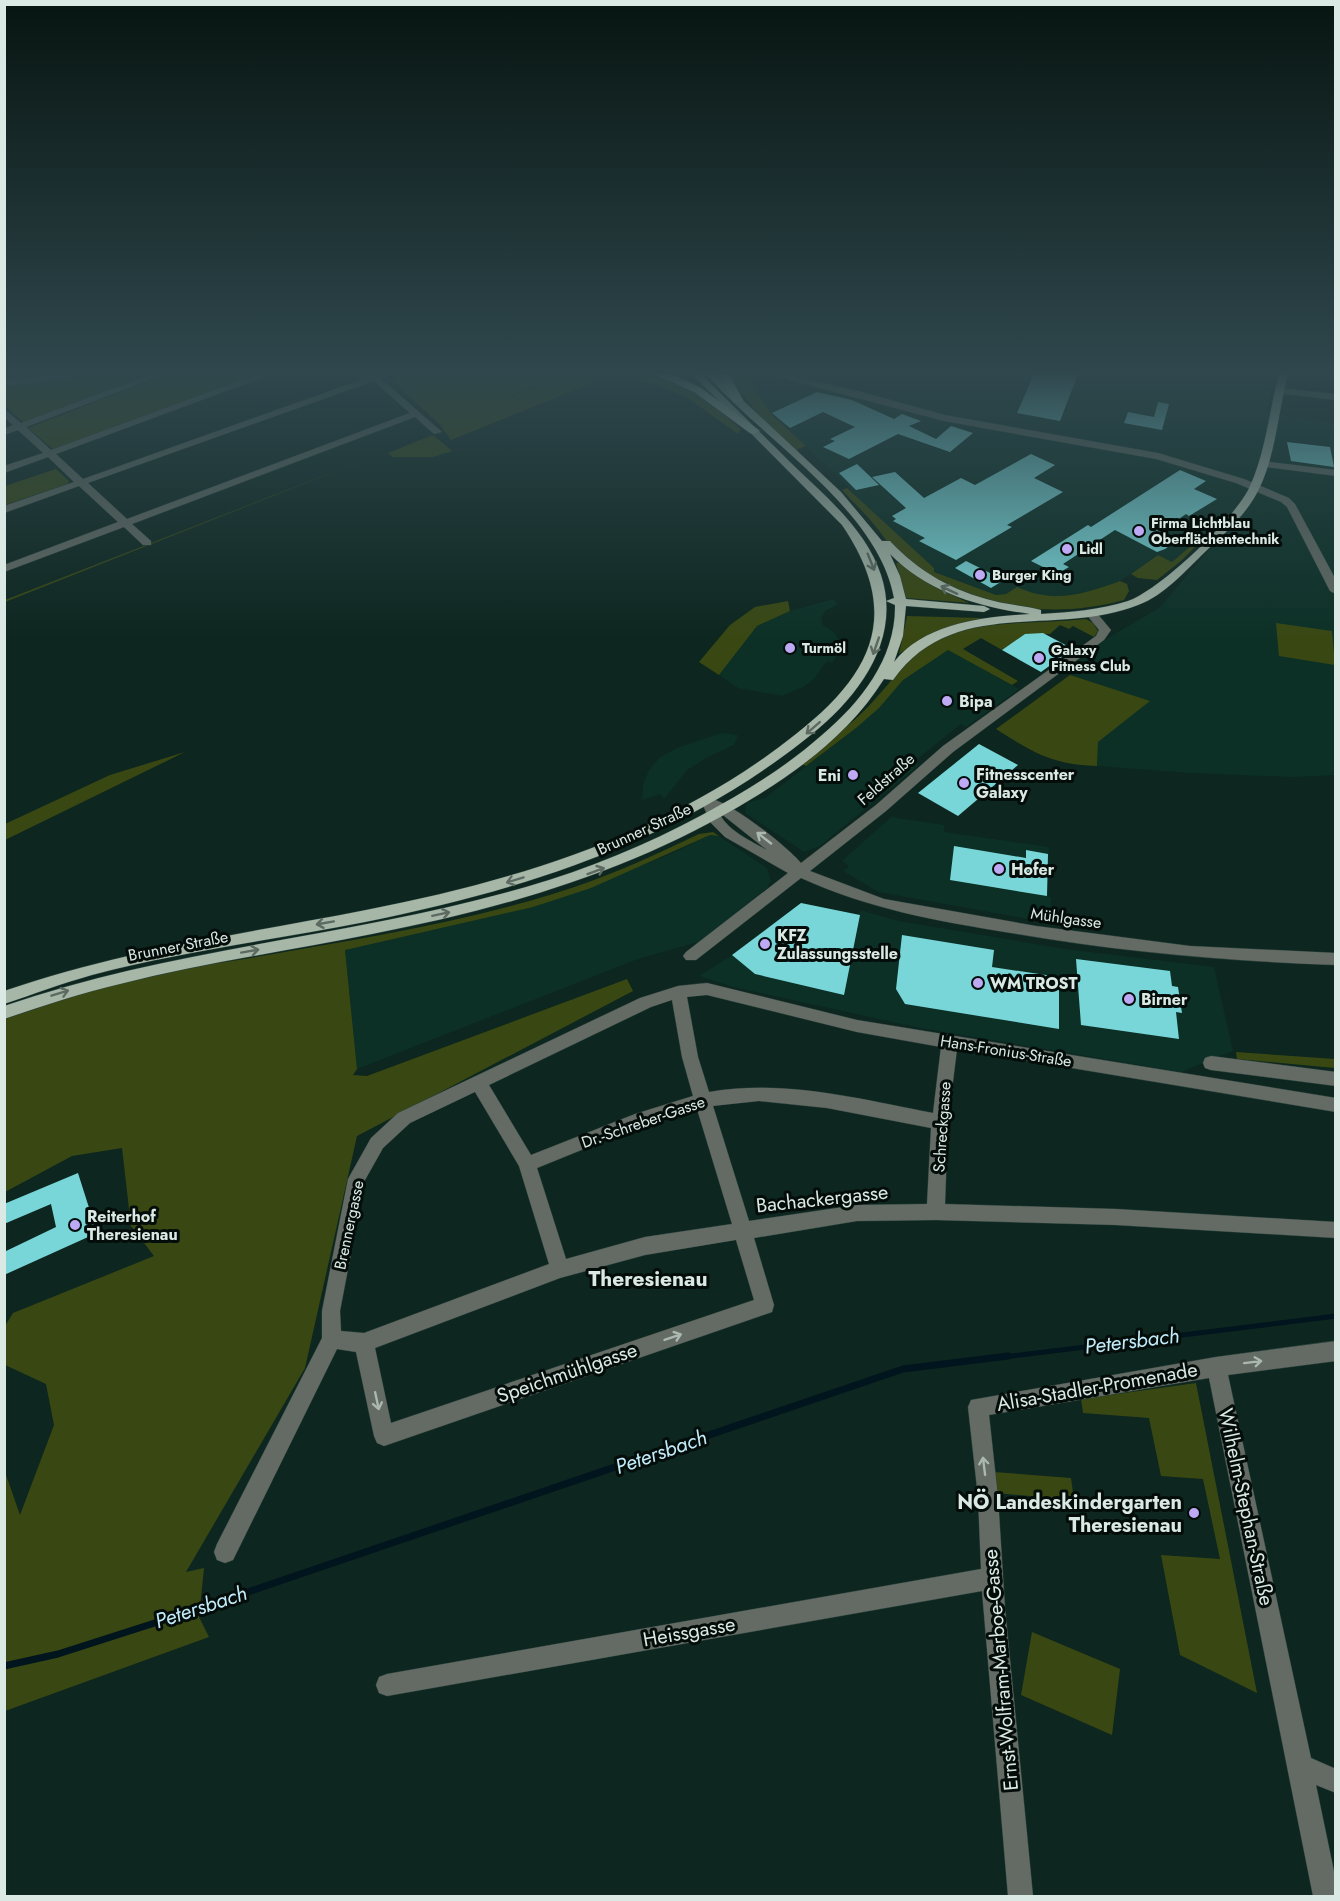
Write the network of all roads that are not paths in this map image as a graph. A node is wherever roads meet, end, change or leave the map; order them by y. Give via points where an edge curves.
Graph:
1 (25, 463) edge
2 (60, 463) edge
3 (138, 463) edge
4 (285, 463) edge
5 (787, 463) edge
6 (803, 463) edge
7 (1180, 463) edge
8 (1262, 464) joint
9 (4, 470) edge
10 (1335, 473) edge
11 (82, 483) junction
12 (1255, 488) junction
13 (833, 491) junction
14 (4, 510) edge
15 (126, 523) junction
16 (147, 543) dead end
17 (4, 569) edge
18 (1335, 591) edge
19 (882, 601) junction
20 (900, 607) junction
21 (1092, 614) junction
22 (1049, 615) junction
23 (878, 682) junction
24 (708, 801) junction
25 (719, 813) junction
26 (801, 871) junction
27 (690, 956) dead end
28 (1335, 959) edge
29 (678, 992) junction
30 (4, 998) edge
31 (4, 1013) edge
32 (950, 1042) junction
33 (1211, 1063) dead end
34 (1335, 1079) edge
35 (478, 1081) junction
36 (704, 1100) junction
37 (1335, 1105) edge
38 (940, 1122) junction
39 (527, 1164) junction
40 (936, 1212) junction
41 (743, 1230) junction
42 (1335, 1230) edge
43 (560, 1269) junction
44 (332, 1339) junction
45 (364, 1344) junction
46 (1335, 1351) edge
47 (1216, 1367) junction
48 (978, 1407) joint
49 (225, 1552) dead end
50 (992, 1578) junction
51 (387, 1685) dead end
52 (1301, 1766) junction
53 (1335, 1781) edge
54 (1021, 1896) edge
55 (1326, 1896) edge

1 - 9 street
2 - 11 street
3 - 11 street
4 - 15 street
5 -> 19 main road, Brunner Straße via 858,538 873,567
6 - 13 main road, Brunner Straße
7 - 12 street
8 - 10 street
8 - 12 main road
11 - 14 street
11 - 15 street
12 - 18 street via 1291,506
12 - 21 main road via 1239,513 1151,593 1134,603
13 - 20 main road, Brunner Straße via 884,550 894,574
22 -> 13 main road via 975,600 931,580 903,561 852,504
15 - 16 street
15 - 17 street
19 - 20 main road
19 -> 24 main road, Brunner Straße via 877,643 846,697 805,735
20 - 22 main road
20 - 23 main road, Brunner Straße via 896,645
21 - 22 main road
21 - 26 street, Feldstraße via 1105,630 1100,638 948,749
22 - 23 main road via 952,629 915,647 888,678
23 - 25 main road, Brunner Straße via 854,712 817,747
24 - 25 street
24 -> 30 main road, Brunner Straße via 608,848 510,882 366,916 129,960
25 - 26 street, Mühlgasse via 782,853
31 -> 25 main road, Brunner Straße via 117,977 382,926 550,887 655,846
26 - 27 street, Feldstraße
26 - 28 street, Mühlgasse via 865,899 1027,931 1191,952
29 - 32 street, Hans-Fronius-Straße via 707,989 857,1026
29 - 35 street, Brennergasse via 646,1002
29 - 36 street via 690,1057
32 - 37 street, Hans-Fronius-Straße
32 - 38 street, Schreckgasse
33 - 34 street
35 - 39 street
35 - 44 street, Brennergasse via 404,1118 376,1143 357,1179 331,1311
36 - 38 street, Dr.-Schreber-Gasse via 758,1094 808,1098
36 - 39 street, Dr.-Schreber-Gasse
36 - 41 street
38 - 40 street, Schreckgasse
39 - 43 street
40 - 41 street, Bachackergasse via 857,1213
40 - 42 street, Bachackergasse via 1116,1217
41 - 43 street, Bachackergasse via 645,1246
45 -> 41 street, Speichmühlgasse via 384,1436 765,1305
43 - 45 street, Bachackergasse
44 - 45 street, Bachackergasse
44 - 49 street, Brennergasse
47 -> 46 street
47 - 48 street, Alisa-Stadler-Promenade
47 - 52 street, Wilhelm-Stephan-Straße
50 -> 48 street, Ernst-Wolfram-Marboe-Gasse
50 - 51 street, Heissgasse
50 - 54 street, Ernst-Wolfram-Marboe-Gasse
52 - 53 street
52 - 55 street, Wilhelm-Stephan-Straße

